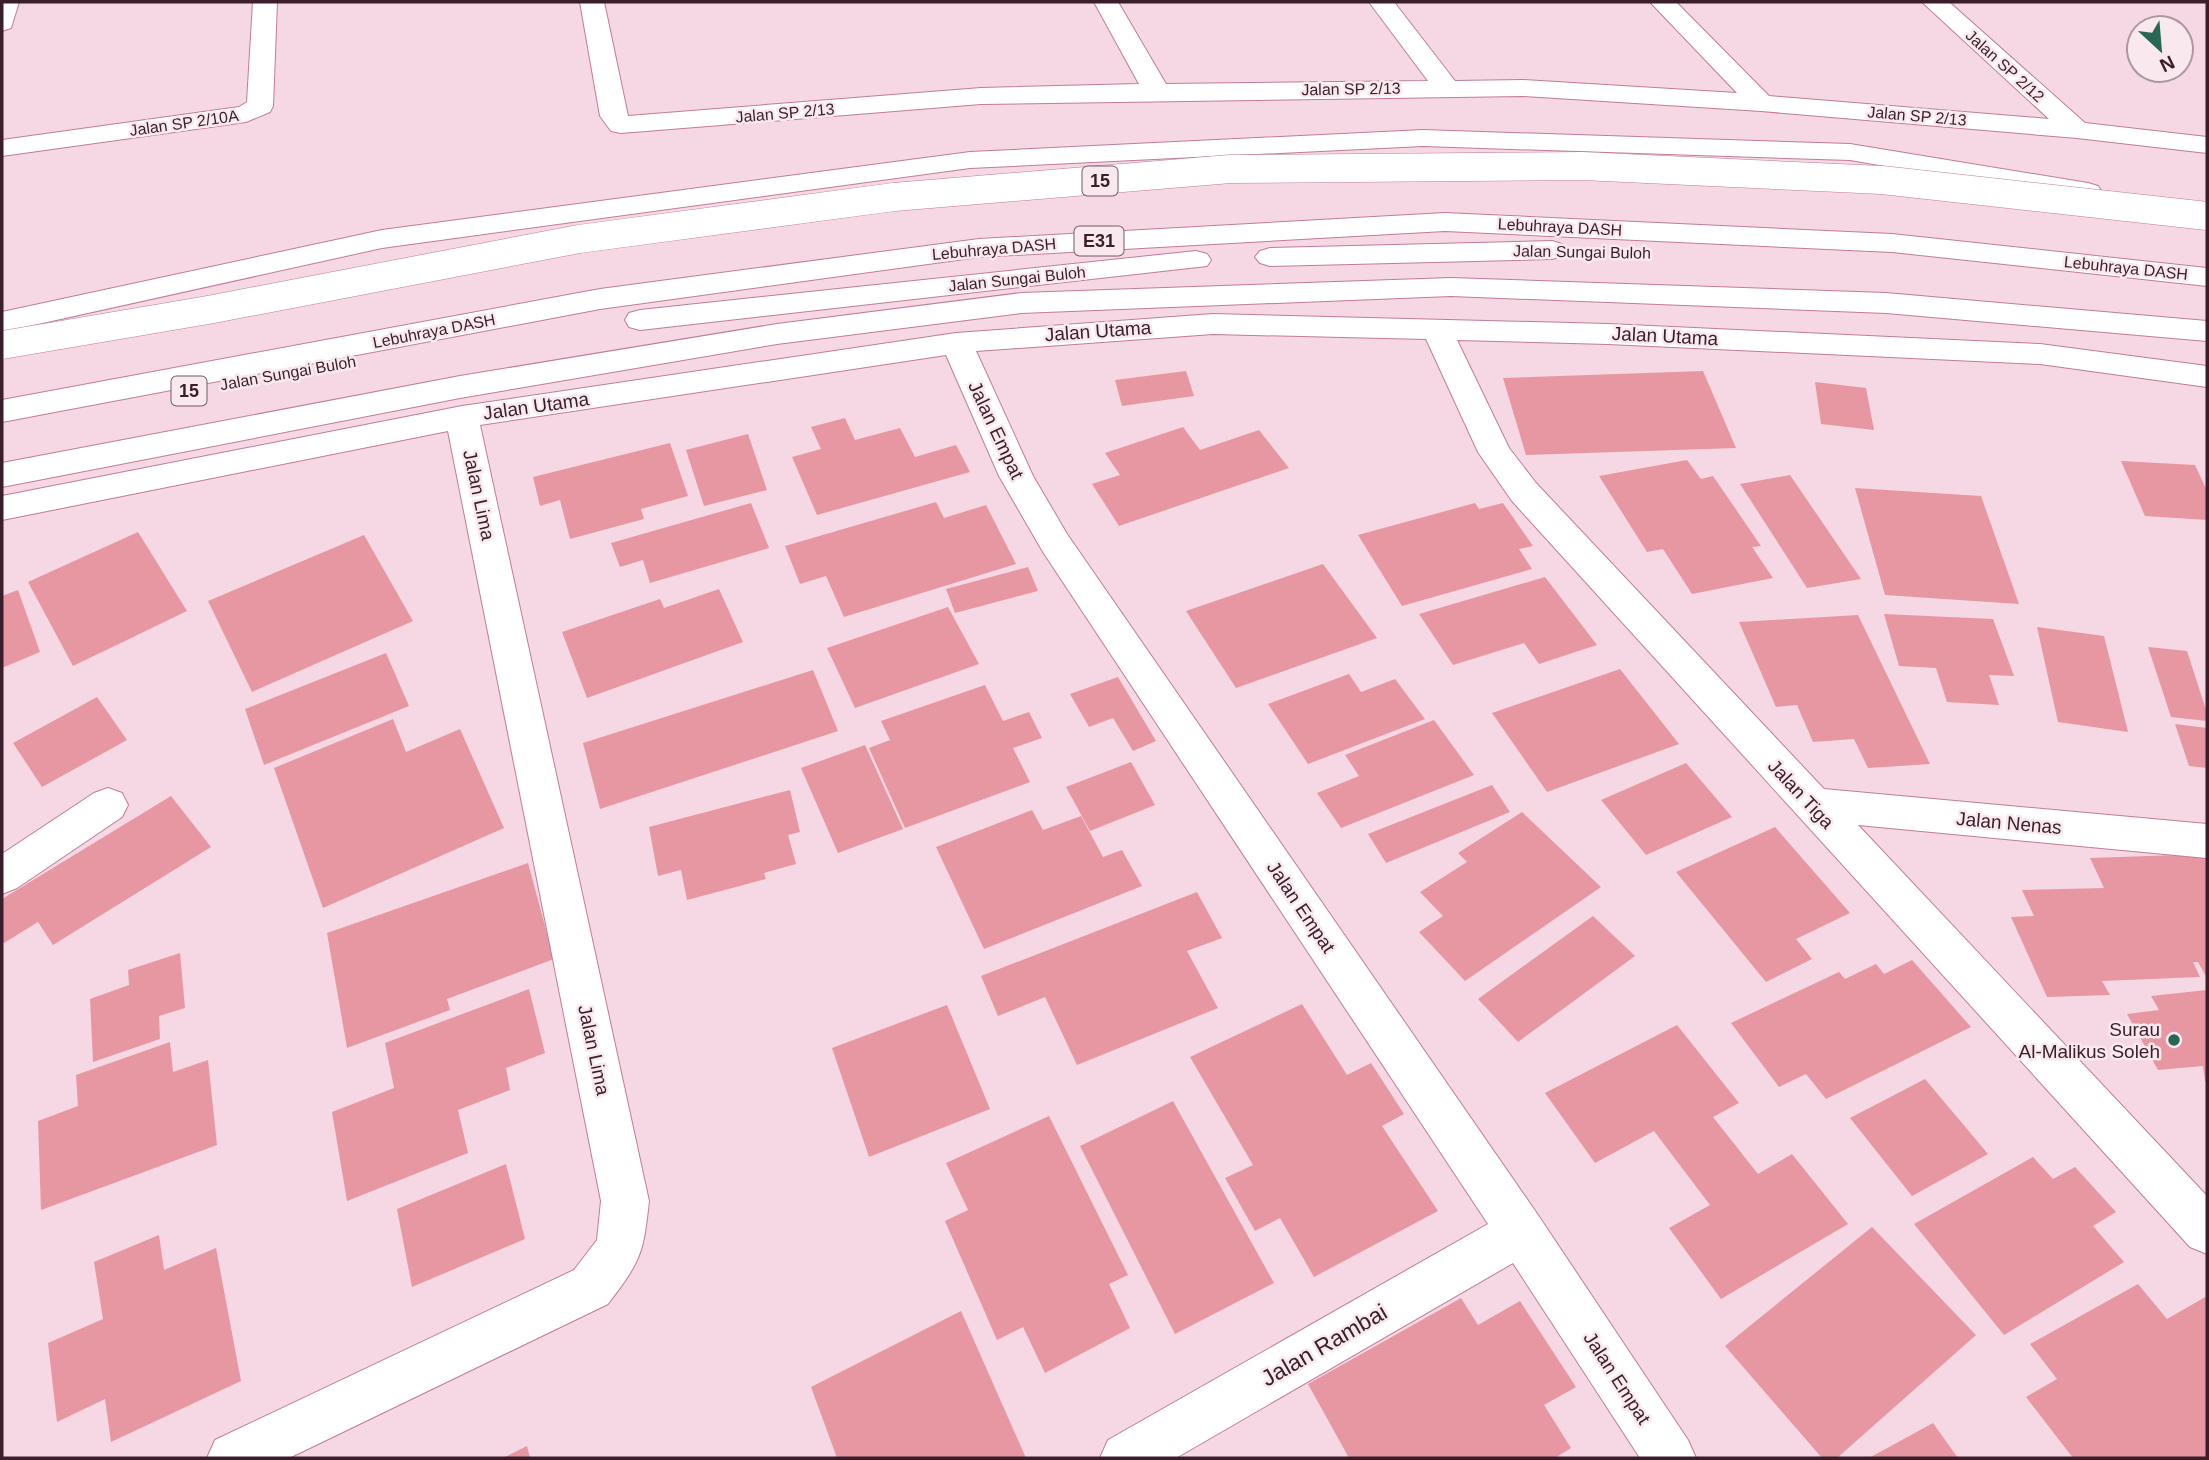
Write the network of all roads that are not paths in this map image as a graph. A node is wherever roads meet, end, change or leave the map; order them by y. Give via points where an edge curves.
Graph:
1 (7, 2) edge
2 (265, 2) edge
3 (592, 2) edge
4 (1106, 2) edge
5 (1381, 2) edge
6 (1662, 2) edge
7 (1934, 2) edge
8 (2, 23) edge
9 (1447, 88) junction
10 (1157, 92) junction
11 (1761, 103) junction
12 (2077, 130) junction
13 (2207, 145) edge
14 (2, 148) edge
15 (2207, 214) edge
16 (2207, 277) edge
17 (2207, 292) edge
18 (2, 322) edge
19 (1436, 328) junction
20 (2207, 331) edge
21 (2, 332) edge
22 (956, 343) junction
23 (2, 345) edge
24 (2207, 376) edge
25 (2, 411) edge
26 (462, 416) junction
27 (2, 424) edge
28 (2, 475) edge
29 (2, 508) edge
30 (1810, 804) junction
31 (108, 805) dead end
32 (2207, 841) edge
33 (2, 876) edge
34 (2207, 1230) edge
35 (1521, 1232) junction
36 (233, 1458) edge
37 (1126, 1458) edge
38 (1670, 1458) edge

1 - 8 main road
2 - 14 main road, Jalan SP 2/10A via 260,106 246,114
3 - 10 main road, Jalan SP 2/13 via 614,116 621,125 981,96
4 - 10 main road
5 - 9 main road
6 - 11 main road
7 - 12 main road, Jalan SP 2/12
9 - 10 main road, Jalan SP 2/13
9 - 11 main road, Jalan SP 2/13 via 1523,88
11 - 12 main road, Jalan SP 2/13
12 - 13 main road, Jalan SP 2/13
15 - 18 main road, bridge via 1850,152 1423,138 970,160 382,239
15 - 21 main road, 15 via 1904,180 1684,171 1450,167 988,186 716,219 332,275
15 - 23 main road, bridge via 1869,179 1581,166 1230,169 894,197 579,239
16 - 25 main road, Lebuhraya DASH / E31 via 1892,243 1444,222 979,248 600,299
17 - 27 main road, Jalan Sungai Buloh / 15 via 2012,269 1584,249 1215,258 480,339
19 - 22 main road, Jalan Utama via 1213,324
19 - 24 main road, Jalan Utama via 2040,354
19 - 30 main road, Jalan Tiga via 1495,452 1524,492
20 - 28 main road via 1886,303 1451,287 1021,303 749,338
22 - 26 main road, Jalan Utama
22 - 35 main road, Jalan Empat via 1016,476 1055,543
26 - 29 main road, Jalan Utama
26 - 36 main road, Jalan Lima via 625,1200 620,1249 591,1287
30 - 32 main road, Jalan Nenas
30 - 34 main road, Jalan Tiga
31 - 33 main road
35 - 37 main road, Jalan Rambai
35 - 38 main road, Jalan Empat

